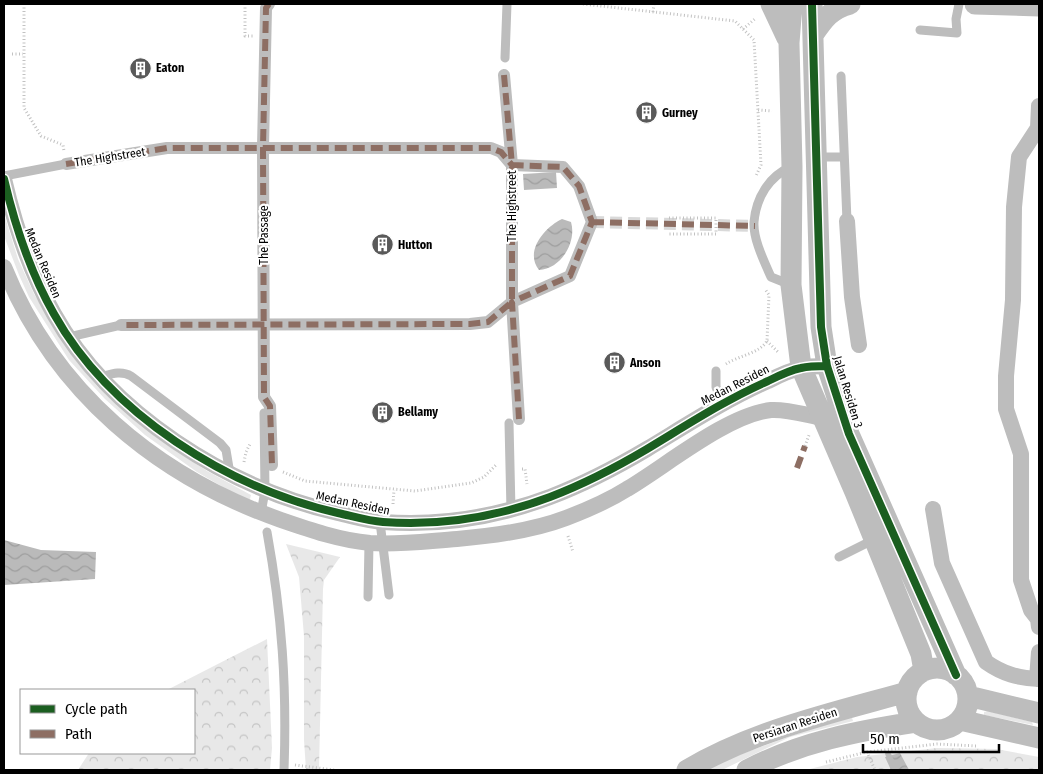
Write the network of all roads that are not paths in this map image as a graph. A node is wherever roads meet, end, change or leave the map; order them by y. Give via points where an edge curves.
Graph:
1 (261, 4) edge
2 (269, 4) edge
3 (507, 4) edge
4 (792, 4) edge
5 (812, 4) edge
6 (850, 4) edge
7 (959, 4) edge
8 (975, 4) edge
9 (1039, 6) edge
10 (765, 10) edge
11 (260, 21) dead end
12 (920, 30) dead end
13 (814, 35) junction
14 (789, 43) junction
15 (505, 58) dead end
16 (504, 75) dead end
17 (841, 76) dead end
18 (1039, 106) edge
19 (263, 147) junction
20 (815, 157) junction
21 (844, 158) junction
22 (66, 164) joint
23 (512, 165) junction
24 (792, 167) junction
25 (4, 178) edge
26 (847, 221) joint
27 (4, 267) edge
28 (791, 285) junction
29 (512, 302) junction
30 (121, 325) joint
31 (264, 326) junction
32 (69, 337) junction
33 (858, 345) dead end
34 (827, 366) junction
35 (801, 368) junction
36 (716, 371) road end
37 (100, 377) junction
38 (722, 402) junction
39 (264, 413) dead end
40 (823, 418) junction
41 (514, 421) joint
42 (272, 465) road end
43 (230, 474) junction
44 (265, 491) junction
45 (933, 509) dead end
46 (511, 510) junction
47 (261, 513) junction
48 (380, 522) junction
49 (267, 532) dead end
50 (875, 539) junction
51 (376, 543) junction
52 (839, 557) dead end
53 (389, 595) dead end
54 (368, 596) dead end
55 (1039, 627) edge
56 (1039, 652) edge
57 (924, 672) junction
58 (956, 674) junction
59 (1038, 679) edge
60 (907, 692) junction
61 (968, 696) junction
62 (1039, 713) edge
63 (960, 720) junction
64 (916, 722) junction
65 (1039, 738) edge
66 (284, 767) edge
67 (687, 770) edge
68 (747, 770) edge

1 - 11 lane
2 - 19 street, The Passage via 266,8
3 - 15 lane
4 - 14 street
5 - 13 street, Jalan Residen 3
6 - 13 street via 828,14
7 - 12 lane via 958,33
8 - 9 street
10 - 14 street via 777,12
13 - 20 street, Jalan Residen 3
14 - 24 street
16 - 23 street
17 - 21 lane
18 - 55 street via 1038,128 1019,158 1006,401 1021,454 1021,580
19 - 22 street, The Highstreet via 167,148
19 - 23 street, The Highstreet via 491,148 501,152
19 - 31 street, The Passage
20 - 21 lane
20 - 34 street, Jalan Residen 3 via 821,327
21 - 26 lane
22 - 25 lane
23 - 29 street, The Highstreet
23 - 29 street via 563,167 579,186 592,222 570,276
24 - 28 street
24 - 28 lane via 779,172 761,193 754,222 771,277
25 - 32 street, Medan Residen via 29,264 54,316
26 - 33 street
27 - 47 street via 55,358 82,393 112,422 179,474
28 - 35 street
29 - 31 street via 488,322 470,324
29 - 41 street, The Highstreet
30 - 31 street
30 - 32 lane
31 - 42 street, The Passage via 264,397 270,406
32 - 37 street, Medan Residen
34 - 35 street, Medan Residen
34 - 58 street, Jalan Residen 3 via 849,434
35 - 38 street, Medan Residen
35 - 40 street
36 - 38 lane via 716,387
37 - 43 street, Medan Residen via 152,424
37 - 43 lane via 126,372 226,450
38 - 46 street, Medan Residen via 597,478
39 - 44 lane
40 - 50 street
40 - 51 street via 772,410 756,413 719,430 626,490 562,520 485,537
41 - 46 lane
43 - 44 street, Medan Residen
44 - 47 lane
44 - 48 street, Medan Residen via 324,510
45 - 59 street via 942,563 986,662 1015,677
46 - 48 street, Medan Residen via 427,523
47 - 51 street via 314,531
48 - 51 lane
49 - 66 lane via 284,651
50 - 52 lane
50 - 57 street via 921,654
51 - 53 lane
51 - 54 lane
56 - 59 street
57 - 58 street via 940,668
57 - 60 street via 916,676
58 - 61 street
60 - 64 street via 908,708
60 - 67 street, Persiaran Residen via 801,721 746,741
61 - 62 street
61 - 63 street
63 - 64 street via 943,730 924,727
63 - 65 street
64 - 68 street, Persiaran Residen via 832,737 792,749

